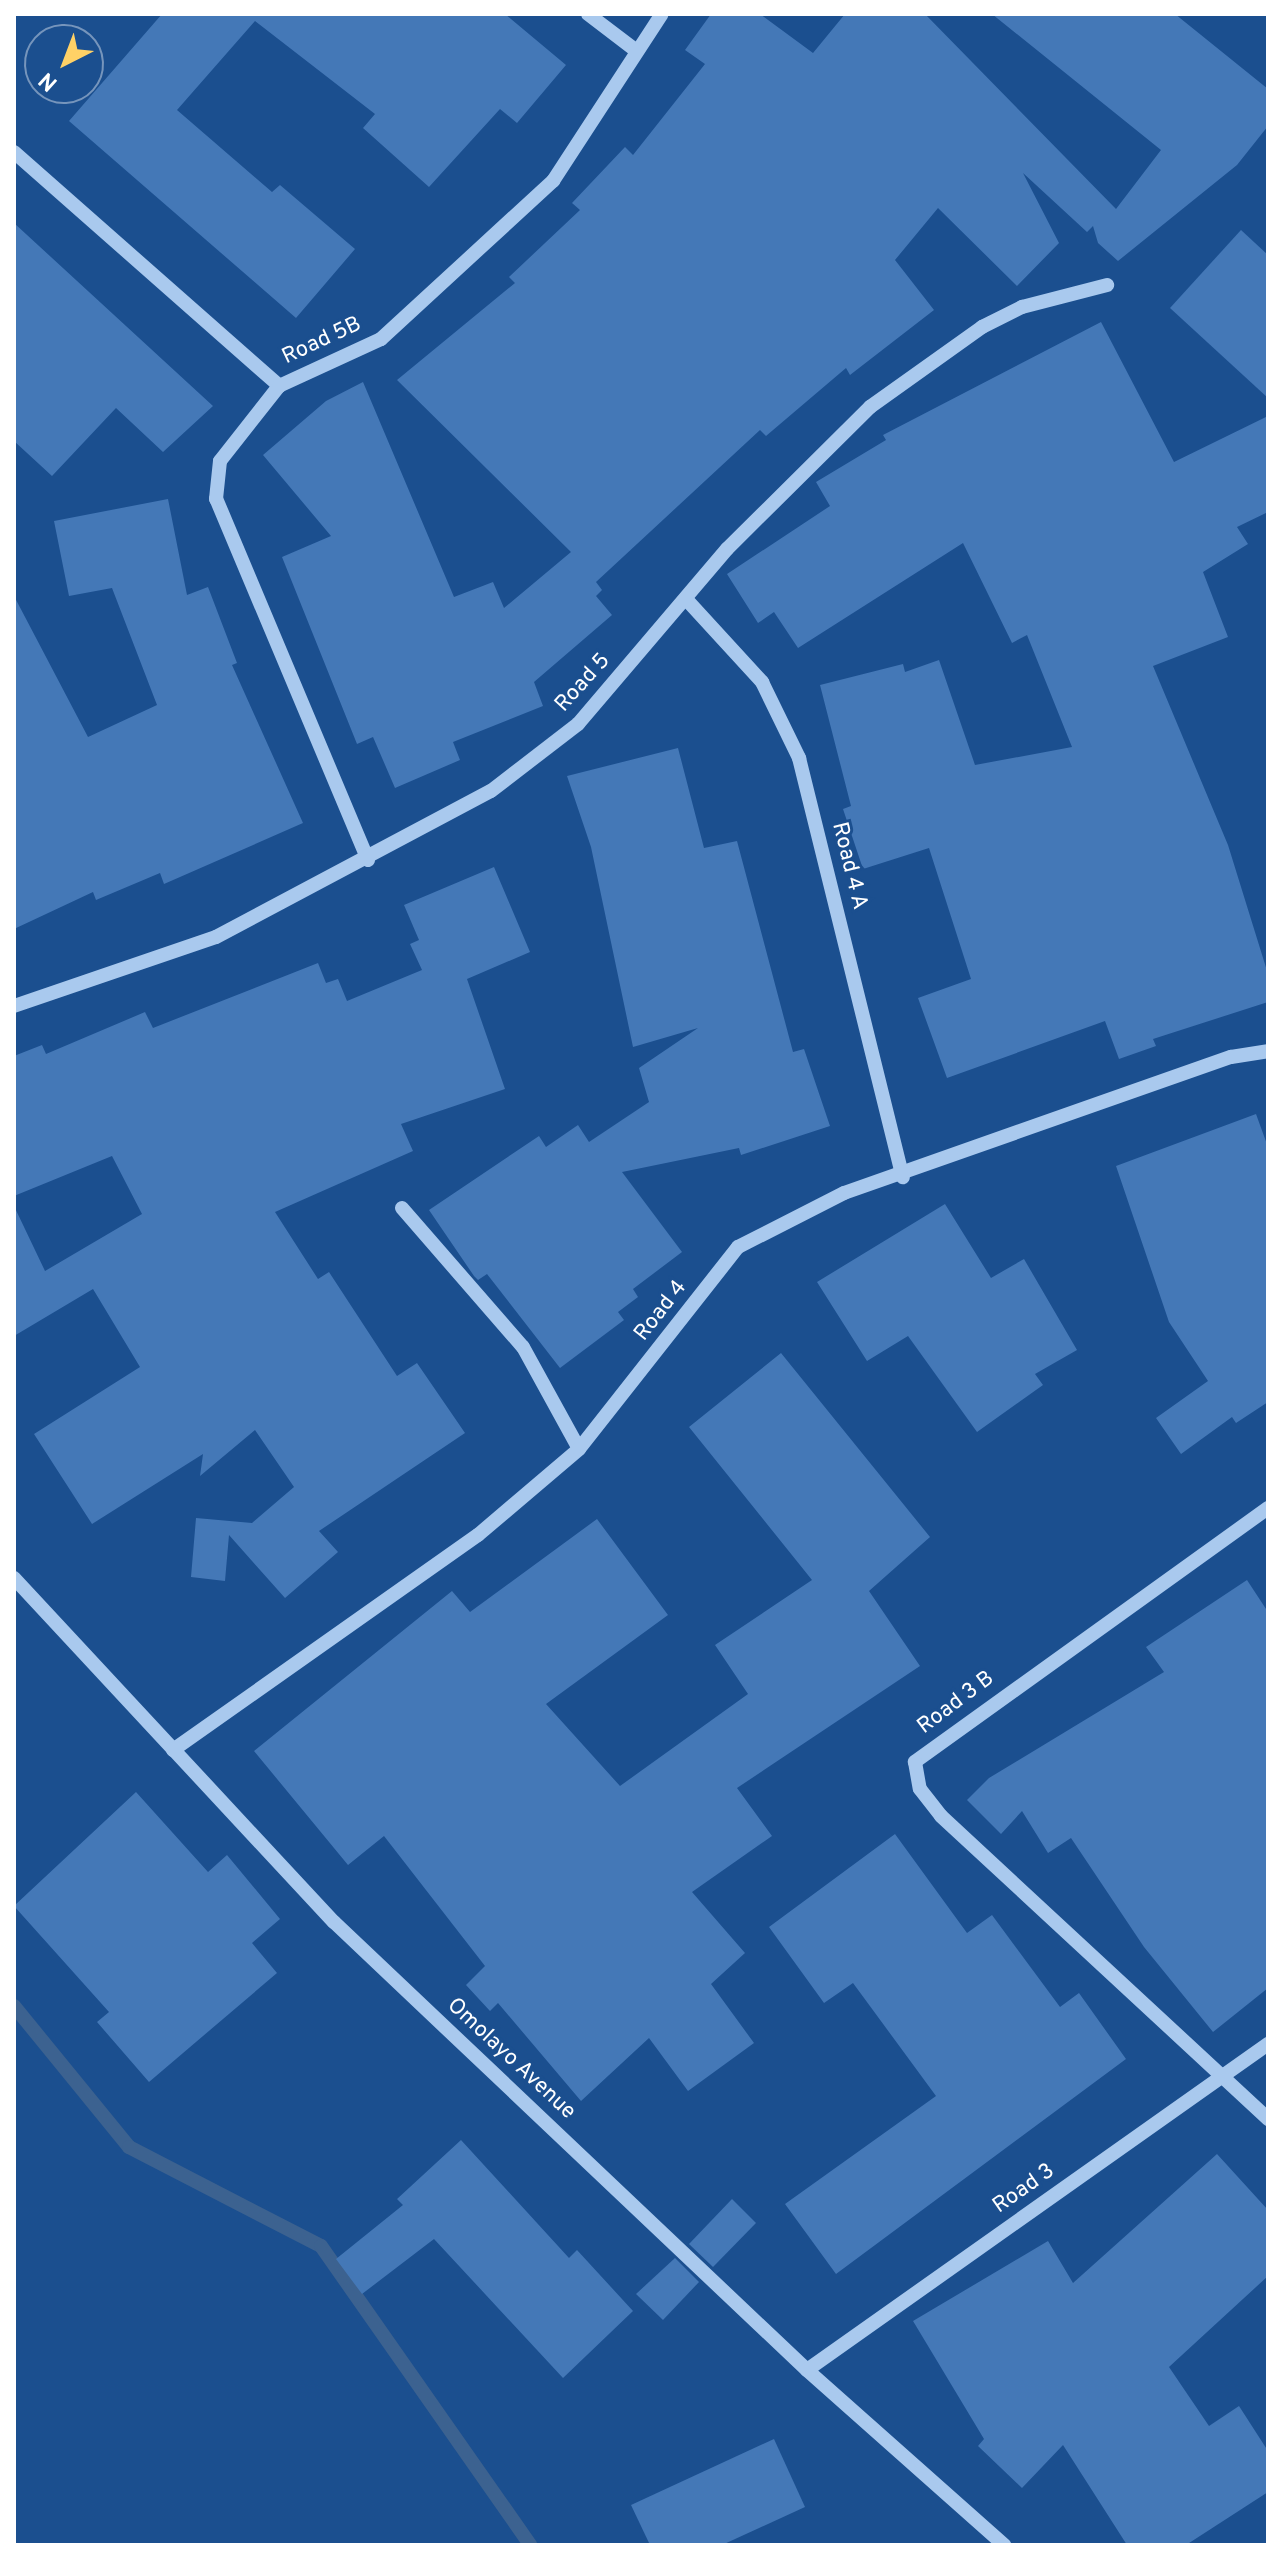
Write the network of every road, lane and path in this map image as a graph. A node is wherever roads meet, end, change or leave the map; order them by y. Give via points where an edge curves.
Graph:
1 (588, 14) edge
2 (662, 14) edge
3 (634, 49) junction
4 (14, 152) edge
5 (1107, 285) dead end
6 (279, 386) junction
7 (686, 599) junction
8 (368, 860) junction
9 (14, 1006) edge
10 (1268, 1051) edge
11 (903, 1177) junction
12 (402, 1208) dead end
13 (579, 1449) junction
14 (1268, 1508) edge
15 (14, 1578) edge
16 (173, 1750) junction
17 (1268, 2044) edge
18 (1220, 2077) junction
19 (1268, 2119) edge
20 (807, 2370) junction
21 (1004, 2545) edge

1 - 3 street
2 - 3 street, Road 5B
3 - 6 street, Road 5B via 553,181 381,339
4 - 6 street
5 - 7 street, Road 5 via 1022,307 982,327 870,407
6 - 8 street, Road 5B via 220,461 216,499
7 - 8 street, Road 5 via 578,724 491,791
7 - 11 street, Road 4 A via 762,682 799,758
8 - 9 street, Road 5 via 216,937
10 - 11 street, Road 4 via 1231,1057
11 - 13 street, Road 4 via 844,1193 738,1247
12 - 13 street via 523,1347
13 - 16 street, Road 4 via 478,1535
14 - 18 street, Road 3 B via 915,1762 920,1789 941,1816
15 - 16 street, Omolayo Avenue
16 - 20 street, Omolayo Avenue via 334,1922
17 - 18 street, Road 3
18 - 19 street
18 - 20 street, Road 3
20 - 21 street, Omolayo Avenue

